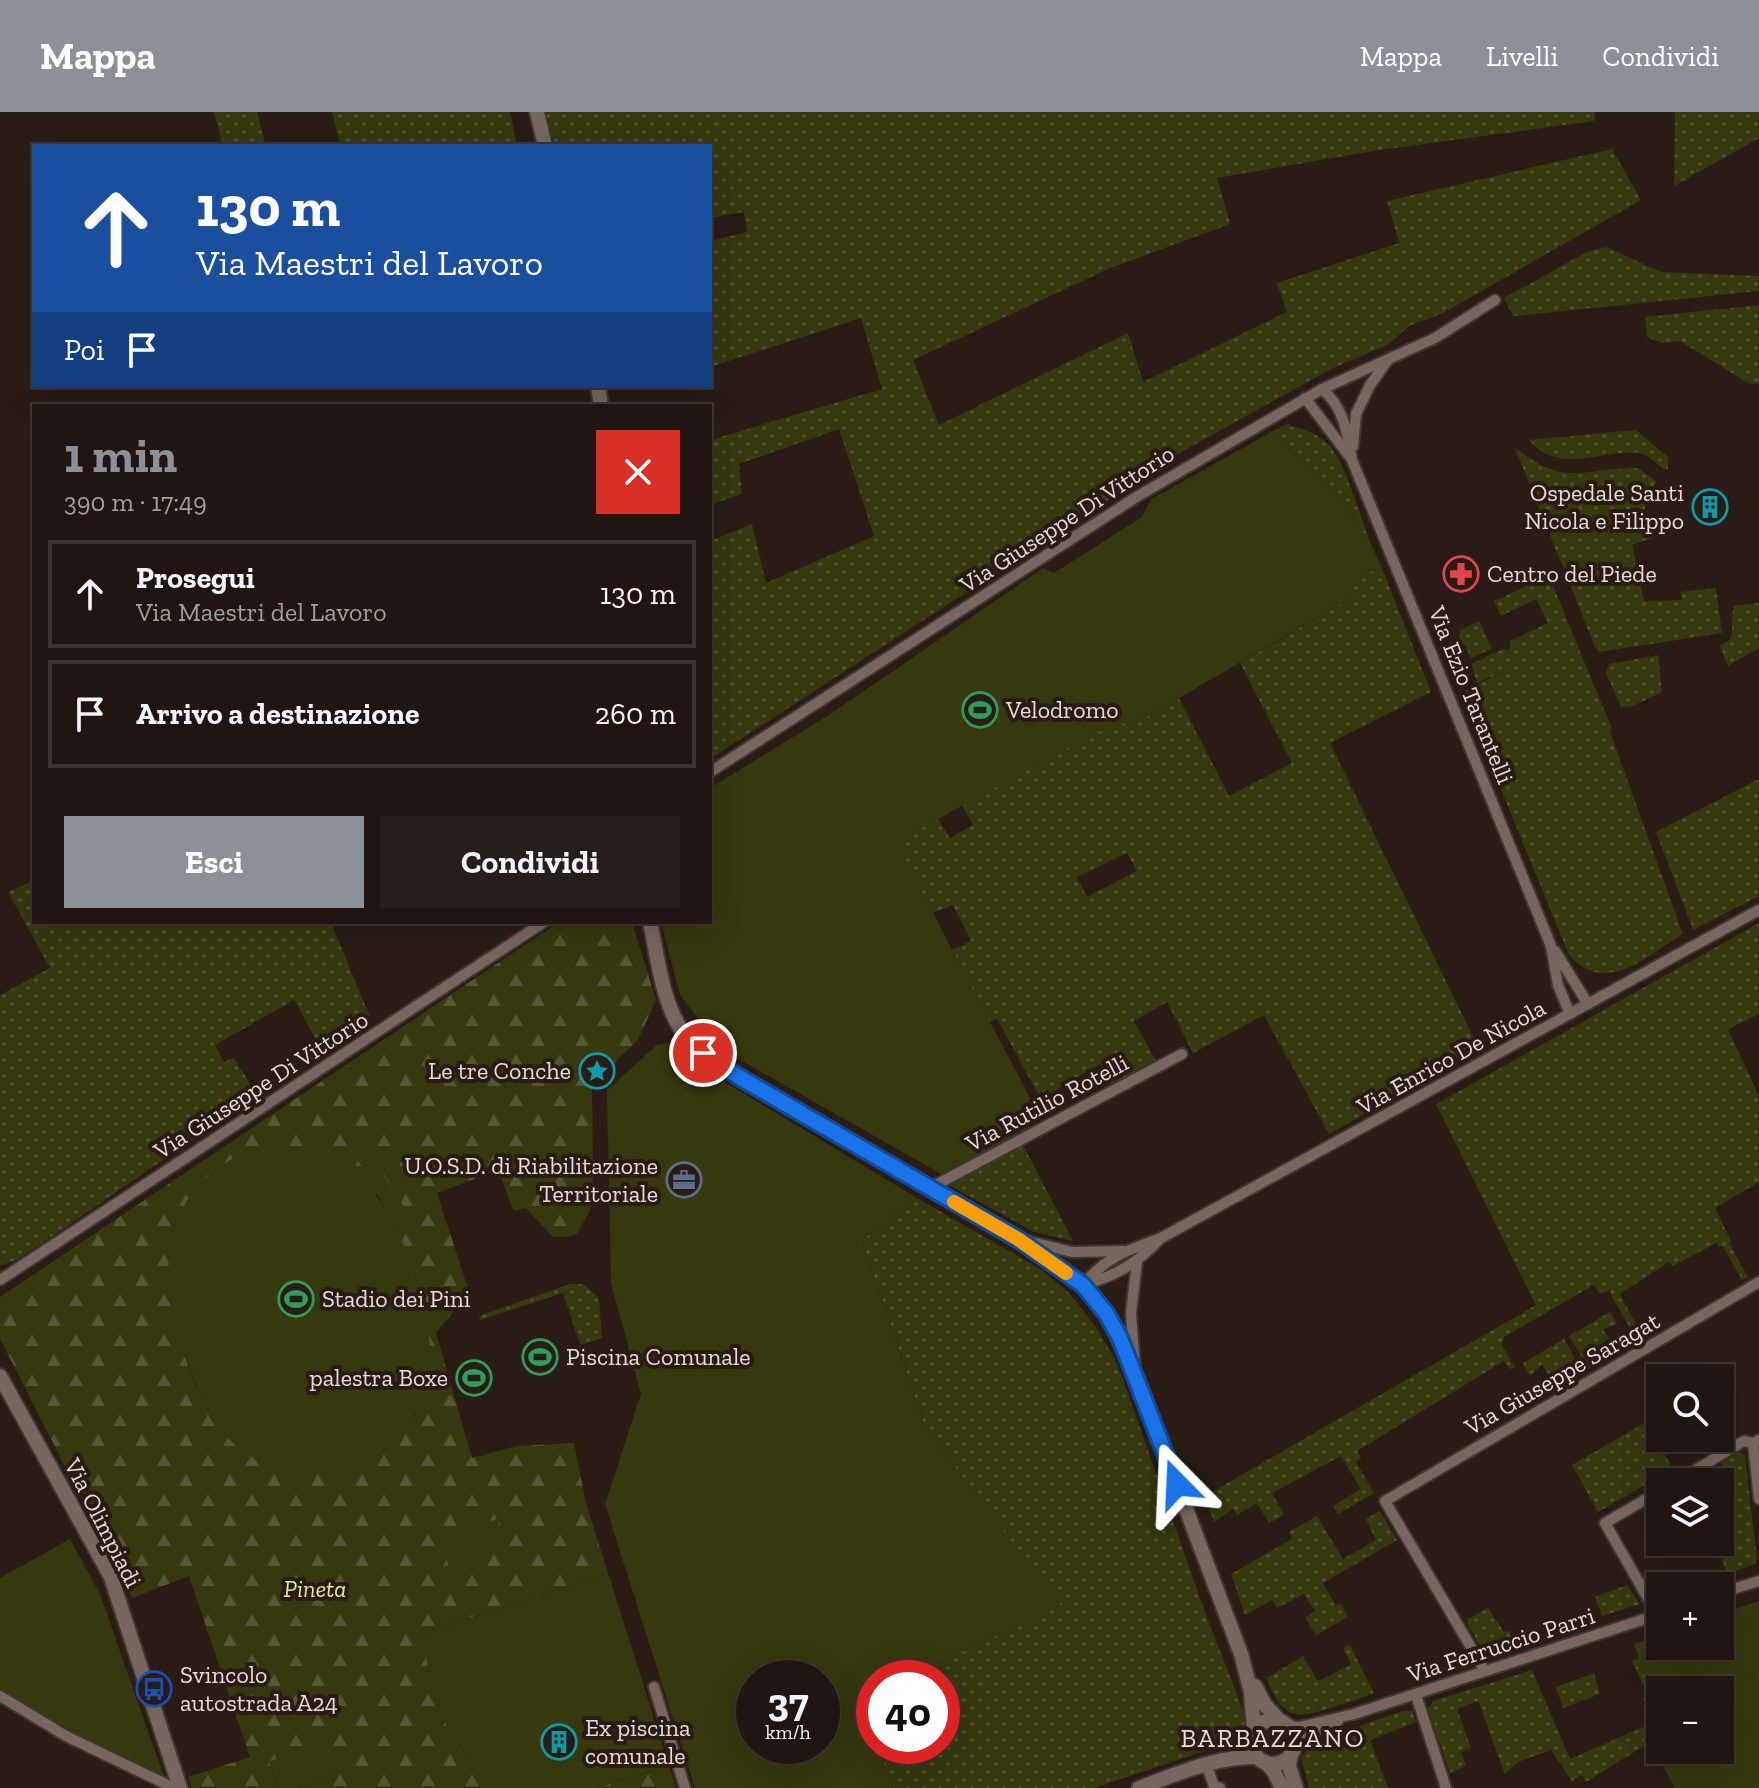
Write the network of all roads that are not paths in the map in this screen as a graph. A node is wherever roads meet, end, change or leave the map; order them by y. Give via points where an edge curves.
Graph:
1 (537, 112) edge
2 (545, 144) edge
3 (1495, 300) dead end
4 (1389, 359) junction
5 (1322, 389) junction
6 (1305, 398) junction
7 (1352, 460) junction
8 (712, 771) edge
9 (1759, 910) edge
10 (541, 924) edge
11 (650, 924) edge
12 (1551, 946) junction
13 (1588, 1004) junction
14 (1570, 1014) junction
15 (1182, 1054) dead end
16 (930, 1188) junction
17 (1161, 1238) junction
18 (1018, 1239) junction
19 (1125, 1251) junction
20 (1137, 1262) junction
21 (0, 1280) edge
22 (1759, 1282) edge
23 (1083, 1285) junction
24 (1135, 1374) junction
25 (0, 1376) edge
26 (1756, 1442) edge
27 (1699, 1468) edge
28 (1646, 1499) edge
29 (1759, 1499) edge
30 (1759, 1581) edge
31 (1734, 1589) edge
32 (1646, 1595) edge
33 (1646, 1618) edge
34 (1245, 1667) junction
35 (1485, 1671) junction
36 (654, 1687) dead end
37 (1416, 1695) junction
38 (0, 1696) edge
39 (1354, 1714) junction
40 (1284, 1724) junction
41 (1252, 1734) junction
42 (1293, 1749) junction
43 (1261, 1760) junction
44 (1206, 1764) junction
45 (177, 1788) edge
46 (685, 1788) edge
47 (1139, 1788) edge
48 (1220, 1788) edge
49 (1282, 1788) edge
50 (1296, 1788) edge
51 (1446, 1788) edge

1 - 2 street
3 - 4 street, Via Giuseppe Di Vittorio via 1459,325
4 - 5 street, Via Giuseppe Di Vittorio
4 - 7 street via 1356,414
5 - 6 street, Via Giuseppe Di Vittorio
5 - 7 street via 1334,399 1346,425
6 - 7 street
6 - 8 street, Via Giuseppe Di Vittorio via 1138,496
7 - 12 street, Via Ezio Tarantelli
9 - 13 street, Via Enrico De Nicola
10 - 21 street, Via Giuseppe Di Vittorio
11 - 16 street via 671,1006 686,1037 739,1077
12 - 13 street
12 - 14 street
13 - 14 street, Via Enrico De Nicola
14 - 17 street, Via Enrico De Nicola
15 - 16 street, Via Rutilio Rotelli
16 - 18 street
17 - 19 street
17 - 20 street
18 - 19 street via 1072,1252
18 - 23 street
19 - 23 street via 1098,1266
20 - 23 street
20 - 24 street via 1131,1313
22 - 35 street, Via Giuseppe Saragat via 1385,1501
23 - 24 street via 1106,1313
24 - 34 street
25 - 45 street, Via Olimpiadi via 111,1577
26 - 27 street via 1744,1441
26 - 29 street
28 - 32 street via 1605,1523
30 - 31 street
33 - 35 street, Via Ferruccio Parri
34 - 40 street via 1265,1705
34 - 41 street
35 - 37 street, Via Ferruccio Parri
36 - 46 street
37 - 39 street, Via Ferruccio Parri
37 - 51 street
38 - 45 street via 66,1736
39 - 40 street, Via Ferruccio Parri via 1299,1727
39 - 42 street, Via Ferruccio Parri via 1301,1738
40 - 41 street via 1266,1721
40 - 42 street
41 - 43 street
41 - 44 street
42 - 43 street via 1280,1763
42 - 50 street via 1289,1766
43 - 44 street via 1235,1757
43 - 49 street
44 - 47 street
44 - 48 street via 1214,1786

